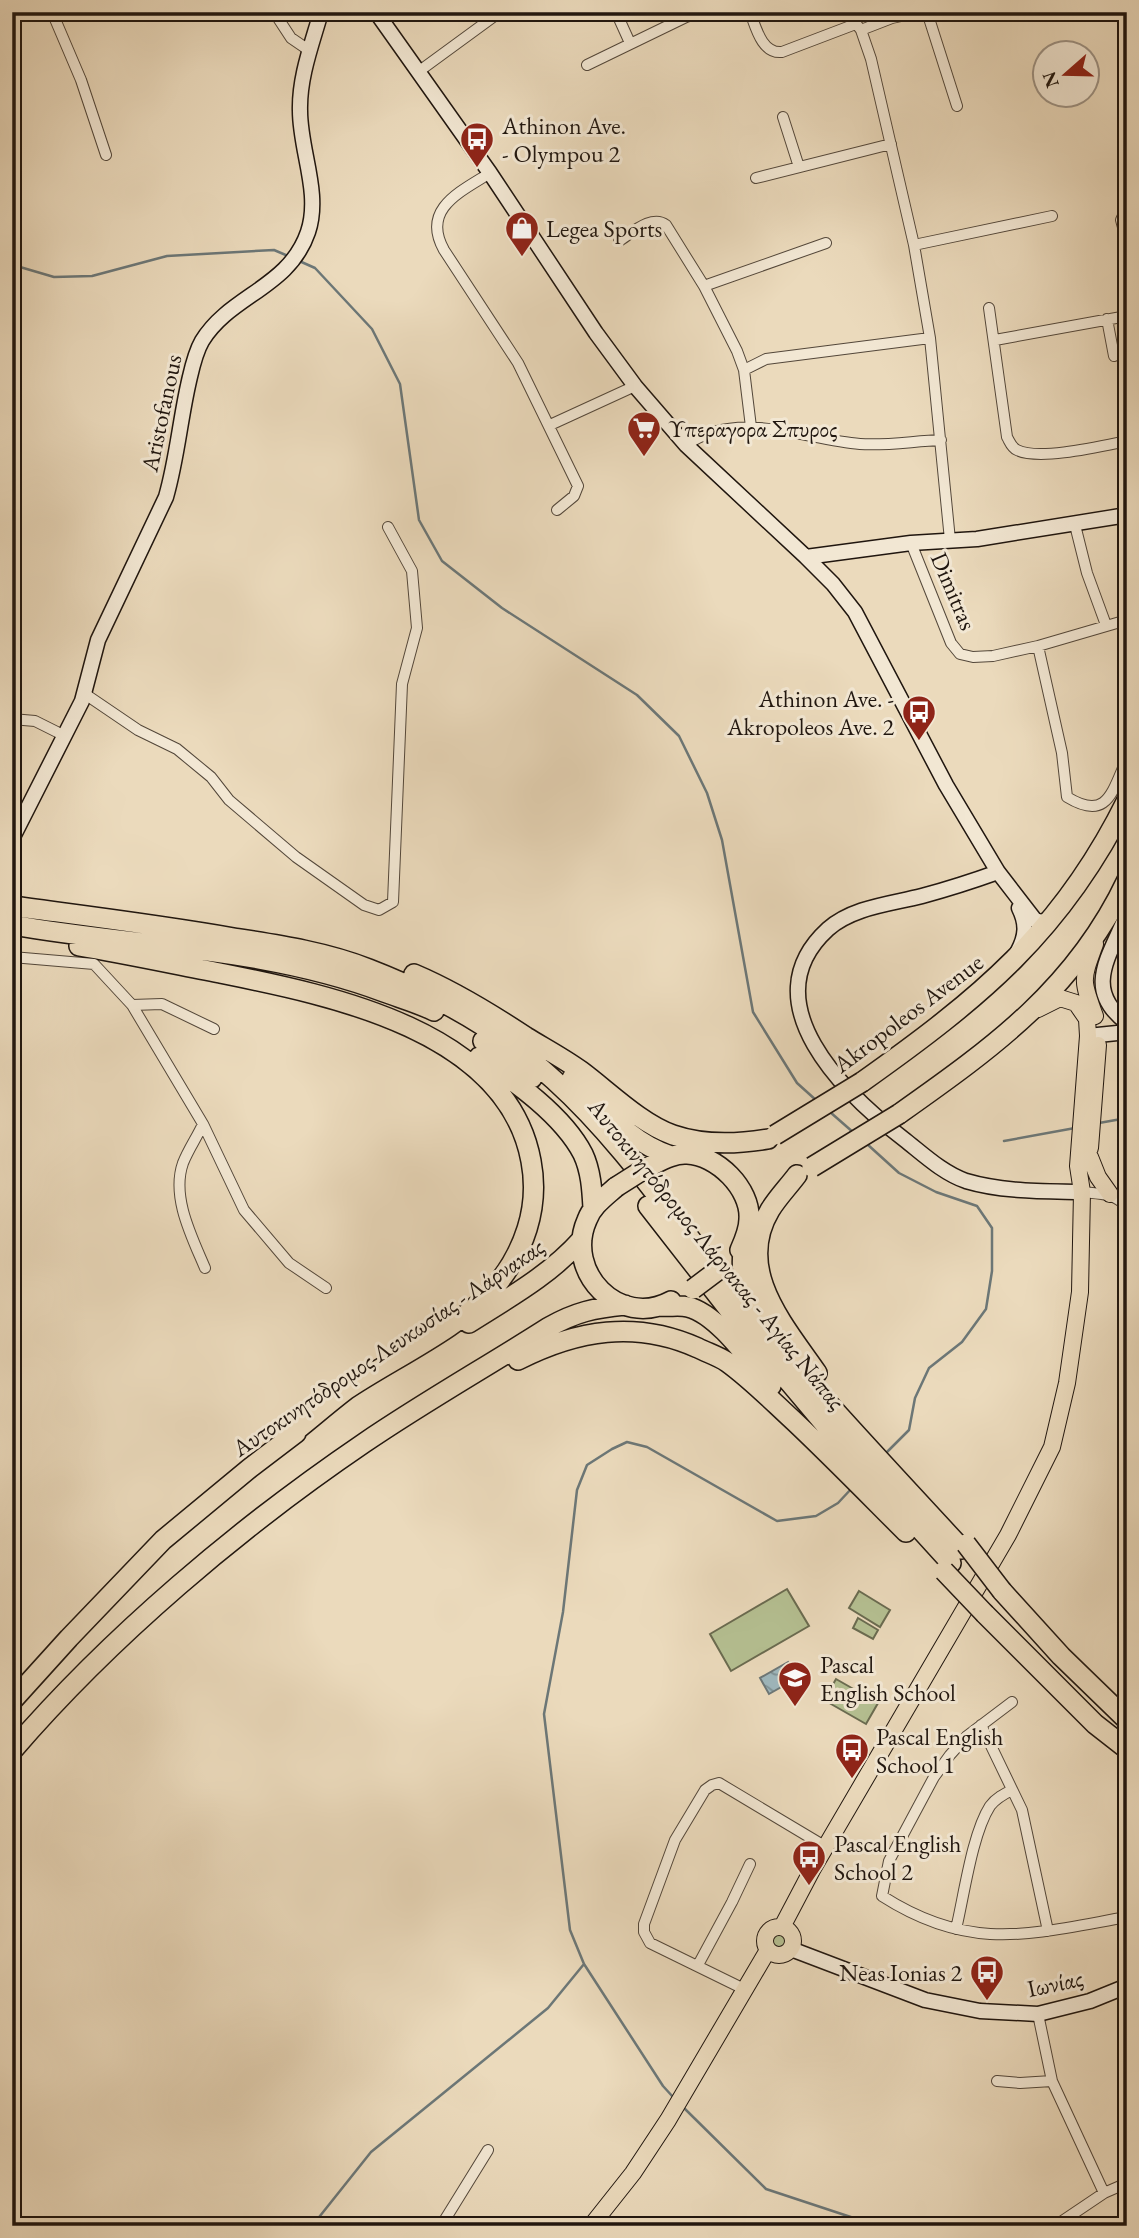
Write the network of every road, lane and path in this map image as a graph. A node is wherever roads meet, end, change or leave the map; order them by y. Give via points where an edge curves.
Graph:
1 (52, 12) edge
2 (274, 12) edge
3 (321, 12) edge
4 (376, 12) edge
5 (500, 12) edge
6 (615, 12) edge
7 (701, 12) edge
8 (750, 12) edge
9 (920, 12) edge
10 (927, 12) edge
11 (861, 30) junction
12 (630, 43) junction
13 (310, 51) junction
14 (587, 65) dead end
15 (418, 72) junction
16 (957, 106) dead end
17 (783, 117) dead end
18 (891, 144) junction
19 (106, 155) dead end
20 (800, 167) junction
21 (490, 173) junction
22 (756, 178) dead end
23 (1127, 207) edge
24 (1052, 216) dead end
25 (619, 242) dead end
26 (1127, 242) edge
27 (826, 243) dead end
28 (915, 245) junction
29 (704, 286) junction
30 (989, 308) dead end
31 (1127, 316) edge
32 (1107, 319) junction
33 (930, 338) junction
34 (995, 340) junction
35 (1114, 356) dead end
36 (744, 370) junction
37 (635, 386) junction
38 (550, 425) junction
39 (751, 428) junction
40 (941, 440) junction
41 (1127, 441) edge
42 (686, 445) junction
43 (557, 510) dead end
44 (1127, 515) edge
45 (1075, 524) junction
46 (388, 527) dead end
47 (950, 540) junction
48 (911, 543) junction
49 (806, 557) junction
50 (1127, 620) edge
51 (1106, 625) junction
52 (1038, 646) junction
53 (85, 694) junction
54 (12, 719) edge
55 (65, 736) junction
56 (1127, 760) edge
57 (1127, 800) edge
58 (12, 839) edge
59 (998, 872) junction
60 (1127, 880) edge
61 (1009, 888) junction
62 (12, 906) edge
63 (1127, 914) edge
64 (1056, 915) junction
65 (115, 920) junction
66 (15, 929) edge
67 (1101, 929) junction
68 (12, 957) edge
69 (1007, 968) junction
70 (132, 1005) junction
71 (1030, 1014) junction
72 (1127, 1023) edge
73 (214, 1029) dead end
74 (1127, 1032) edge
75 (1093, 1035) junction
76 (527, 1037) junction
77 (203, 1124) junction
78 (1086, 1126) junction
79 (772, 1137) junction
80 (671, 1156) junction
81 (1090, 1157) junction
82 (708, 1158) junction
83 (805, 1171) junction
84 (1082, 1192) junction
85 (1110, 1194) junction
86 (1127, 1207) edge
87 (593, 1208) junction
88 (750, 1219) junction
89 (745, 1238) junction
90 (583, 1239) junction
91 (205, 1268) dead end
92 (326, 1288) dead end
93 (625, 1305) junction
94 (661, 1306) junction
95 (817, 1373) junction
96 (285, 1440) junction
97 (838, 1463) junction
98 (321, 1475) junction
99 (958, 1553) junction
100 (997, 1599) junction
101 (12, 1701) edge
102 (1012, 1702) dead end
103 (1127, 1708) edge
104 (1127, 1720) edge
105 (981, 1725) junction
106 (1127, 1740) edge
107 (1127, 1749) edge
108 (12, 1751) edge
109 (1013, 1790) junction
110 (826, 1847) junction
111 (750, 1864) dead end
112 (1127, 1917) edge
113 (782, 1927) junction
114 (956, 1929) junction
115 (1048, 1931) junction
116 (792, 1949) junction
117 (768, 1950) junction
118 (698, 1965) junction
119 (1127, 1986) edge
120 (746, 1990) junction
121 (1038, 2014) junction
122 (998, 2081) dead end
123 (1052, 2081) junction
124 (488, 2150) dead end
125 (1127, 2183) edge
126 (1104, 2193) junction
127 (599, 2223) edge
128 (441, 2226) edge
129 (1055, 2226) edge

1 - 19 street
2 - 13 street via 291,38
3 - 13 main road, Aristofanous
4 - 15 main road
5 - 15 street
6 - 12 street
7 - 12 street
8 - 11 street via 764,44 775,53 853,25
9 - 11 street
10 - 16 street
11 - 18 street
12 - 14 street
13 - 53 main road, Aristofanous via 300,94 312,201 302,245 293,262 220,319 198,348 183,404 172,478 98,640
15 - 21 main road
17 - 20 street
18 - 20 street
18 - 28 street
20 - 22 street
21 - 37 main road
21 - 38 street via 445,204 437,220 439,242 518,363
23 - 26 street via 1121,220
24 - 28 street
25 - 29 street via 653,220 661,220
27 - 29 street
28 - 33 street
29 - 36 street
30 - 34 street
31 - 32 street
32 - 34 street
32 - 35 street
33 - 36 street via 766,359
33 - 40 street
34 - 41 street via 1007,437 1015,449 1071,452
36 - 39 street
37 - 38 street
37 - 42 main road
38 - 43 street via 578,486 574,496
39 - 40 street via 861,444
39 - 42 street via 716,430
40 - 47 street
42 - 49 main road
44 - 45 main road
45 - 47 main road
45 - 51 street
46 - 53 street via 412,571 417,628 402,684 393,902 379,910 364,905 296,857 177,749 138,730
47 - 48 main road
48 - 49 main road
48 - 52 street, Dimitras via 951,643 960,654 993,656
49 - 59 main road via 855,612 946,785
50 - 51 street
51 - 52 street
52 - 56 street via 1067,797 1087,807 1100,806 1110,798
53 - 55 main road, Aristofanous
54 - 55 street via 35,721
55 - 58 main road, Aristofanous
57 - 64 highway, Akropoleos Avenue via 1080,883
59 - 61 main road
59 - 84 main road via 847,916 829,928 811,947 802,970 798,996 802,1022 821,1058 851,1091 890,1129 945,1171 1004,1189
60 - 67 highway
61 - 64 main road via 1035,920 1046,921
61 - 69 main road via 1024,919 1025,932
62 - 65 highway, Αυτοκινητόδρομος Λάρνακας - Αγίας Νάπας
63 - 72 main road via 1101,982 1108,1007
64 - 69 highway, Akropoleos Avenue
65 - 76 highway via 173,920 307,936 369,955 442,986
65 - 99 highway, Αυτοκινητόδρομος Λάρνακας - Αγίας Νάπας via 303,949 366,968 434,997 515,1047 606,1132 745,1308
66 - 87 highway via 293,978 359,997 419,1023 469,1049 554,1117 583,1155
66 - 96 highway via 291,987 354,1005 419,1032 462,1058 487,1077 519,1119 534,1174 528,1228 509,1268 465,1315 346,1391
66 - 99 highway, Αυτοκινητόδρομος Λάρνακας - Αγίας Νάπας via 203,948 298,966 361,983 465,1028 546,1090 597,1141 827,1427
67 - 71 highway
67 - 75 main road via 1083,982 1096,1018
68 - 70 street via 94,964
69 - 79 highway, Akropoleos Avenue, bridge via 953,1016 862,1082
70 - 73 street via 162,1004
70 - 77 street
71 - 75 main road via 1054,1000 1072,1000 1084,1011
71 - 83 highway, bridge via 899,1114
74 - 75 main road
75 - 78 main road
76 - 79 highway via 673,1135 731,1143
76 - 80 highway via 627,1133
77 - 91 street via 183,1165 179,1188 187,1226
77 - 92 street via 244,1210 289,1263
78 - 81 main road
78 - 84 main road via 1079,1166
79 - 82 highway, Akropoleos Avenue via 740,1156
80 - 82 highway
80 - 87 highway, bridge via 615,1188
81 - 84 main road
81 - 85 main road
82 - 88 highway via 735,1182
83 - 88 highway via 762,1198
83 - 95 highway via 768,1212 757,1253 769,1302
84 - 85 street
84 - 110 main road via 1076,1335 1052,1447 1008,1535
85 - 86 street
87 - 90 highway
88 - 89 highway
89 - 94 highway, bridge via 740,1251 722,1268
89 - 95 highway via 741,1261 749,1292
90 - 93 highway via 581,1252 593,1282
90 - 96 highway, Αυτοκινητόδρομος Λευκωσίας - Λάρνακας via 530,1286
93 - 94 highway
93 - 98 highway via 574,1314 549,1327
94 - 97 highway via 688,1307 717,1324
95 - 99 highway via 903,1468
96 - 101 highway, Αυτοκινητόδρομος Λευκωσίας - Λάρνακας via 163,1540
97 - 98 highway via 724,1360 681,1340 633,1331 592,1333 540,1349
97 - 99 highway
98 - 108 highway via 194,1573 94,1665
99 - 100 highway
99 - 100 highway, Αυτοκινητόδρομος Λάρνακας - Αγίας Νάπας
100 - 103 highway via 1068,1649
100 - 104 highway, Αυτοκινητόδρομος Λάρνακας - Αγίας Νάπας
100 - 106 highway, Αυτοκινητόδρομος Λάρνακας - Αγίας Νάπας via 1050,1668
100 - 107 highway via 1095,1724
102 - 105 street
105 - 109 street
105 - 114 street via 934,1777 889,1861 882,1896 911,1914
109 - 114 street via 990,1806 978,1834
109 - 115 street via 1022,1810
110 - 113 main road
110 - 118 street via 719,1783 705,1790 675,1840 644,1924 650,1942
111 - 118 street
112 - 115 street
113 - 116 main road via 792,1935
113 - 117 main road via 768,1933
114 - 115 street via 1011,1936
116 - 117 main road via 780,1956
116 - 121 main road, Ιωνίας via 925,2000 975,2011
117 - 120 main road
118 - 120 street
119 - 121 main road, Ιωνίας
120 - 127 main road
121 - 123 street
122 - 123 street
123 - 126 street
124 - 128 street
125 - 126 street
126 - 129 street

